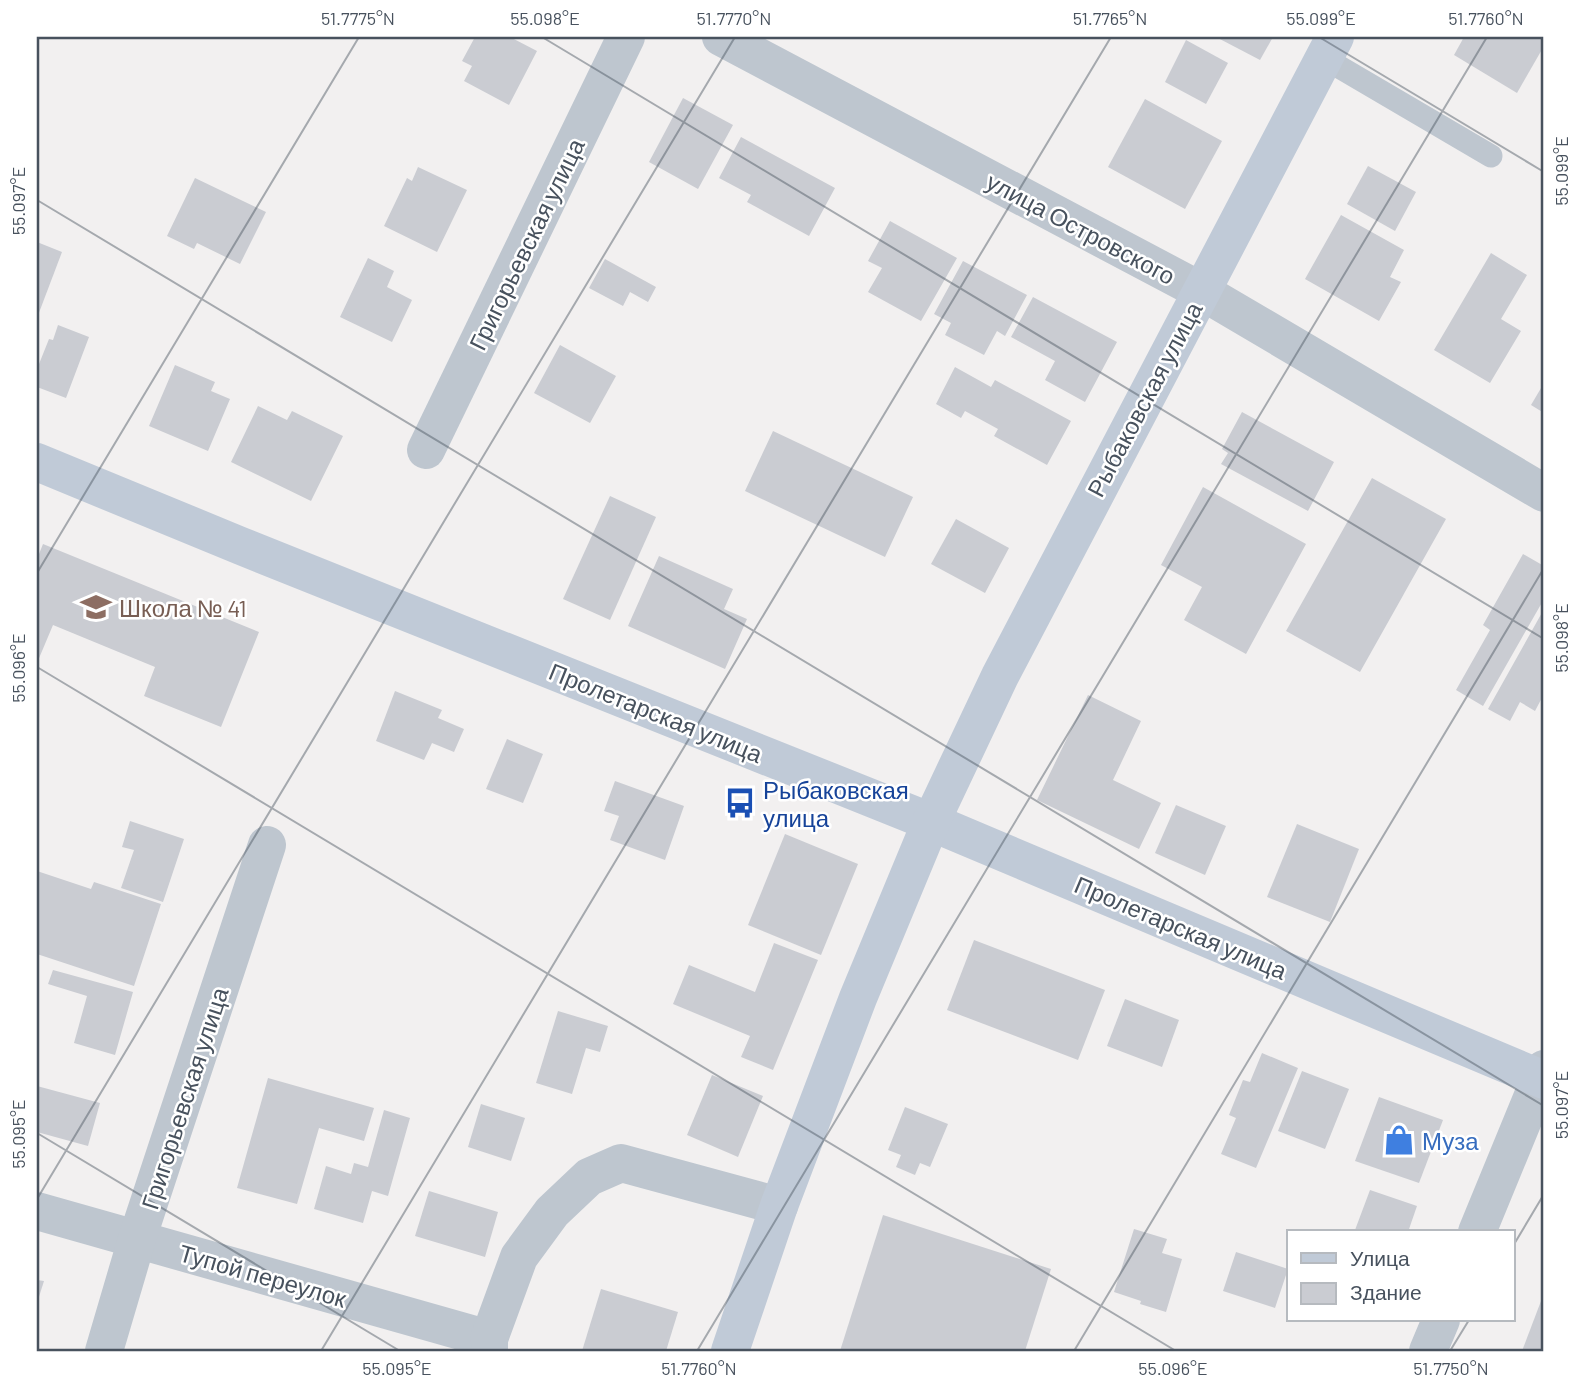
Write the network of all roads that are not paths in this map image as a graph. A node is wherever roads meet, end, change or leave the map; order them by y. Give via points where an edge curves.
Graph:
1 (626, 37) edge
2 (721, 37) edge
3 (1330, 47) edge
4 (1491, 156) dead end
5 (1200, 291) junction
6 (426, 450) dead end
7 (37, 462) edge
8 (1544, 493) edge
9 (931, 821) junction
10 (267, 845) dead end
11 (1543, 1075) edge
12 (779, 1206) junction
13 (37, 1211) edge
14 (1478, 1230) edge
15 (136, 1239) junction
16 (1440, 1322) edge
17 (489, 1345) edge
18 (104, 1351) edge
19 (730, 1351) edge
20 (1428, 1351) edge

1 - 6 street, Григорьевская улица
2 - 5 street, улица Островского
3 - 4 lane
3 - 5 main road, Рыбаковская улица
5 - 8 street, улица Островского
5 - 9 main road, Рыбаковская улица via 1000,676
7 - 9 main road, Пролетарская улица
9 - 11 main road, Пролетарская улица
9 - 12 main road, Рыбаковская улица
10 - 15 street, Григорьевская улица
11 - 14 street
12 - 17 street, Тупой переулок via 621,1163 589,1177 552,1212 519,1257
12 - 19 main road, Рыбаковская улица
13 - 15 street, Тупой переулок
15 - 17 street, Тупой переулок
15 - 18 street, Григорьевская улица
16 - 20 street

